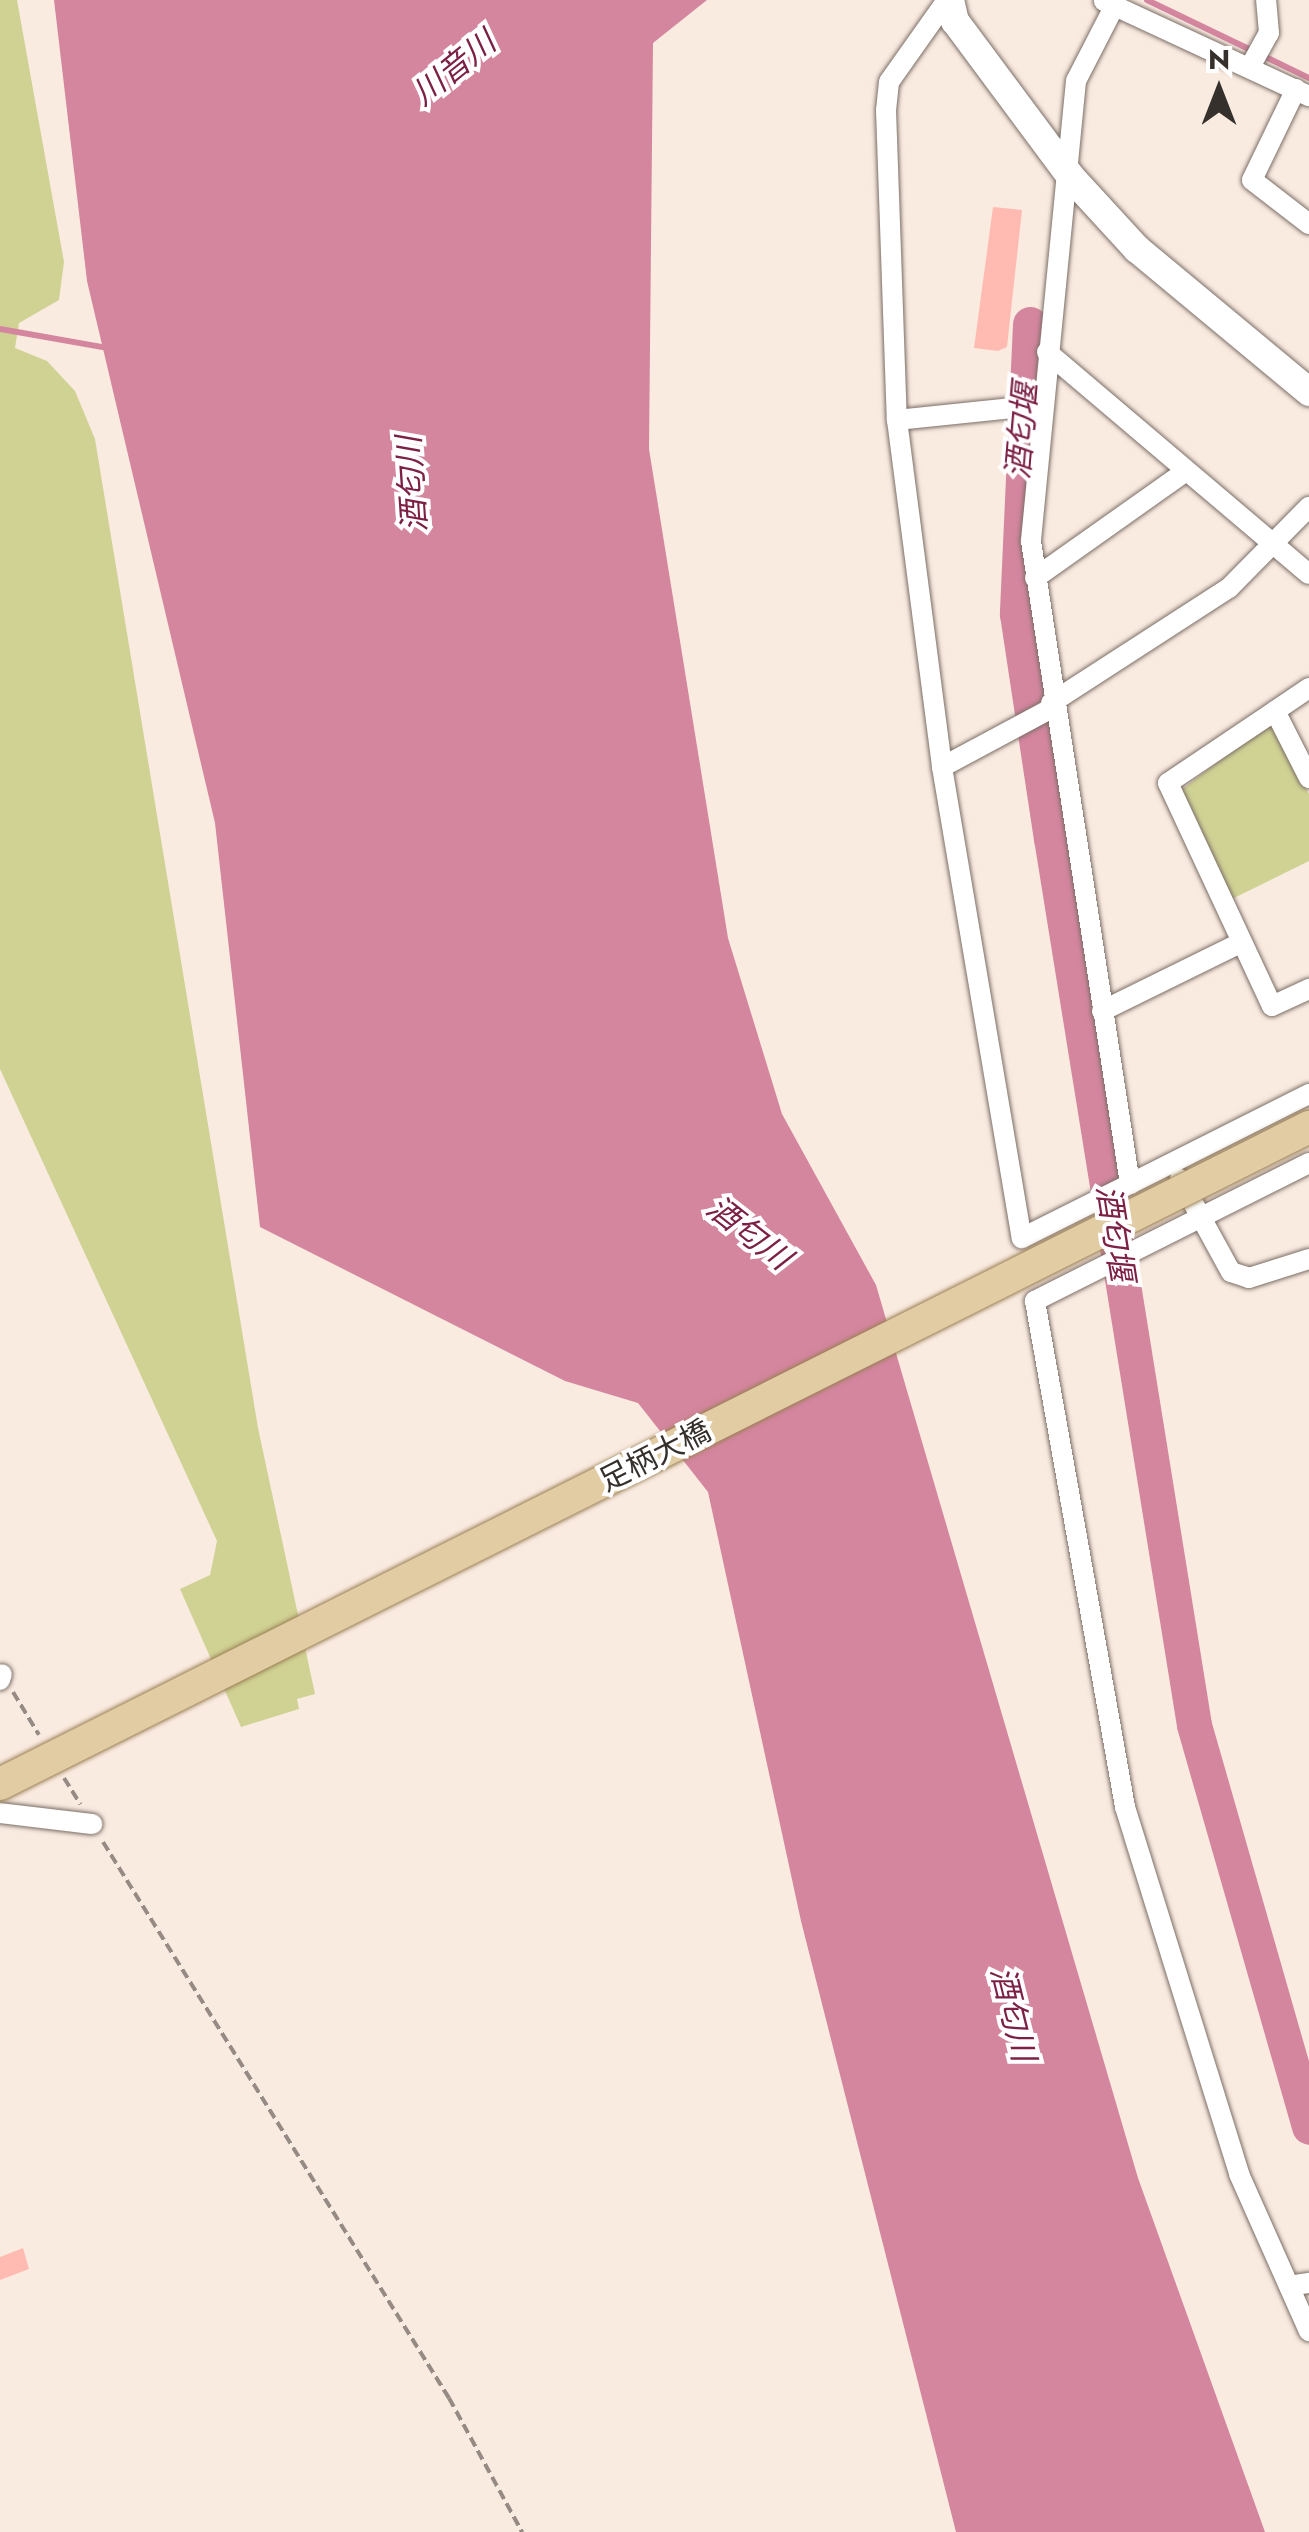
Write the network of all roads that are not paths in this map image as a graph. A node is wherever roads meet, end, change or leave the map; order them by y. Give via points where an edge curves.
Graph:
1 (949, 0) edge
2 (1266, 0) edge
3 (1108, 2) edge
4 (1251, 66) junction
5 (1303, 93) edge
6 (1070, 176) junction
7 (1309, 224) edge
8 (1047, 352) junction
9 (1309, 392) edge
10 (1030, 407) junction
11 (897, 420) junction
12 (1186, 471) junction
13 (1309, 507) edge
14 (1272, 542) junction
15 (1309, 574) edge
16 (1036, 578) junction
17 (1309, 688) edge
18 (1042, 711) junction
19 (1274, 711) junction
20 (942, 767) junction
21 (1309, 778) edge
22 (1240, 943) junction
23 (1309, 989) edge
24 (1102, 1011) junction
25 (1309, 1094) edge
26 (1309, 1127) edge
27 (1309, 1163) edge
28 (1172, 1164) junction
29 (1117, 1191) junction
30 (1201, 1219) junction
31 (1309, 1259) edge
32 (0, 1784) edge
33 (0, 1813) edge
34 (92, 1824) road end
35 (1299, 2284) edge
36 (1309, 2331) edge

1 - 6 street via 955,22
1 - 11 street via 886,93
2 - 4 street via 1264,41
3 - 4 street
3 - 6 street via 1076,82
4 - 5 street
5 - 7 street via 1252,180
6 - 8 street
6 - 9 street via 1137,249
8 - 10 street
8 - 12 street
10 - 11 street
10 - 16 street
11 - 20 street
12 - 14 street
12 - 16 street
13 - 14 street
14 - 15 street
14 - 18 street via 1228,588
16 - 18 street
17 - 19 street
18 - 20 street
18 - 24 street
19 - 21 street
19 - 22 street via 1168,783
20 - 29 street via 1022,1238
22 - 23 street via 1272,1006
22 - 24 street
24 - 29 street
25 - 28 street
26 - 32 main road, 足柄大橋, bridge
27 - 30 street
28 - 29 street
28 - 30 street
30 - 31 street via 1231,1272 1249,1278
30 - 35 street via 1036,1301 1065,1500 1125,1807 1239,2174
33 - 34 street
35 - 36 street

